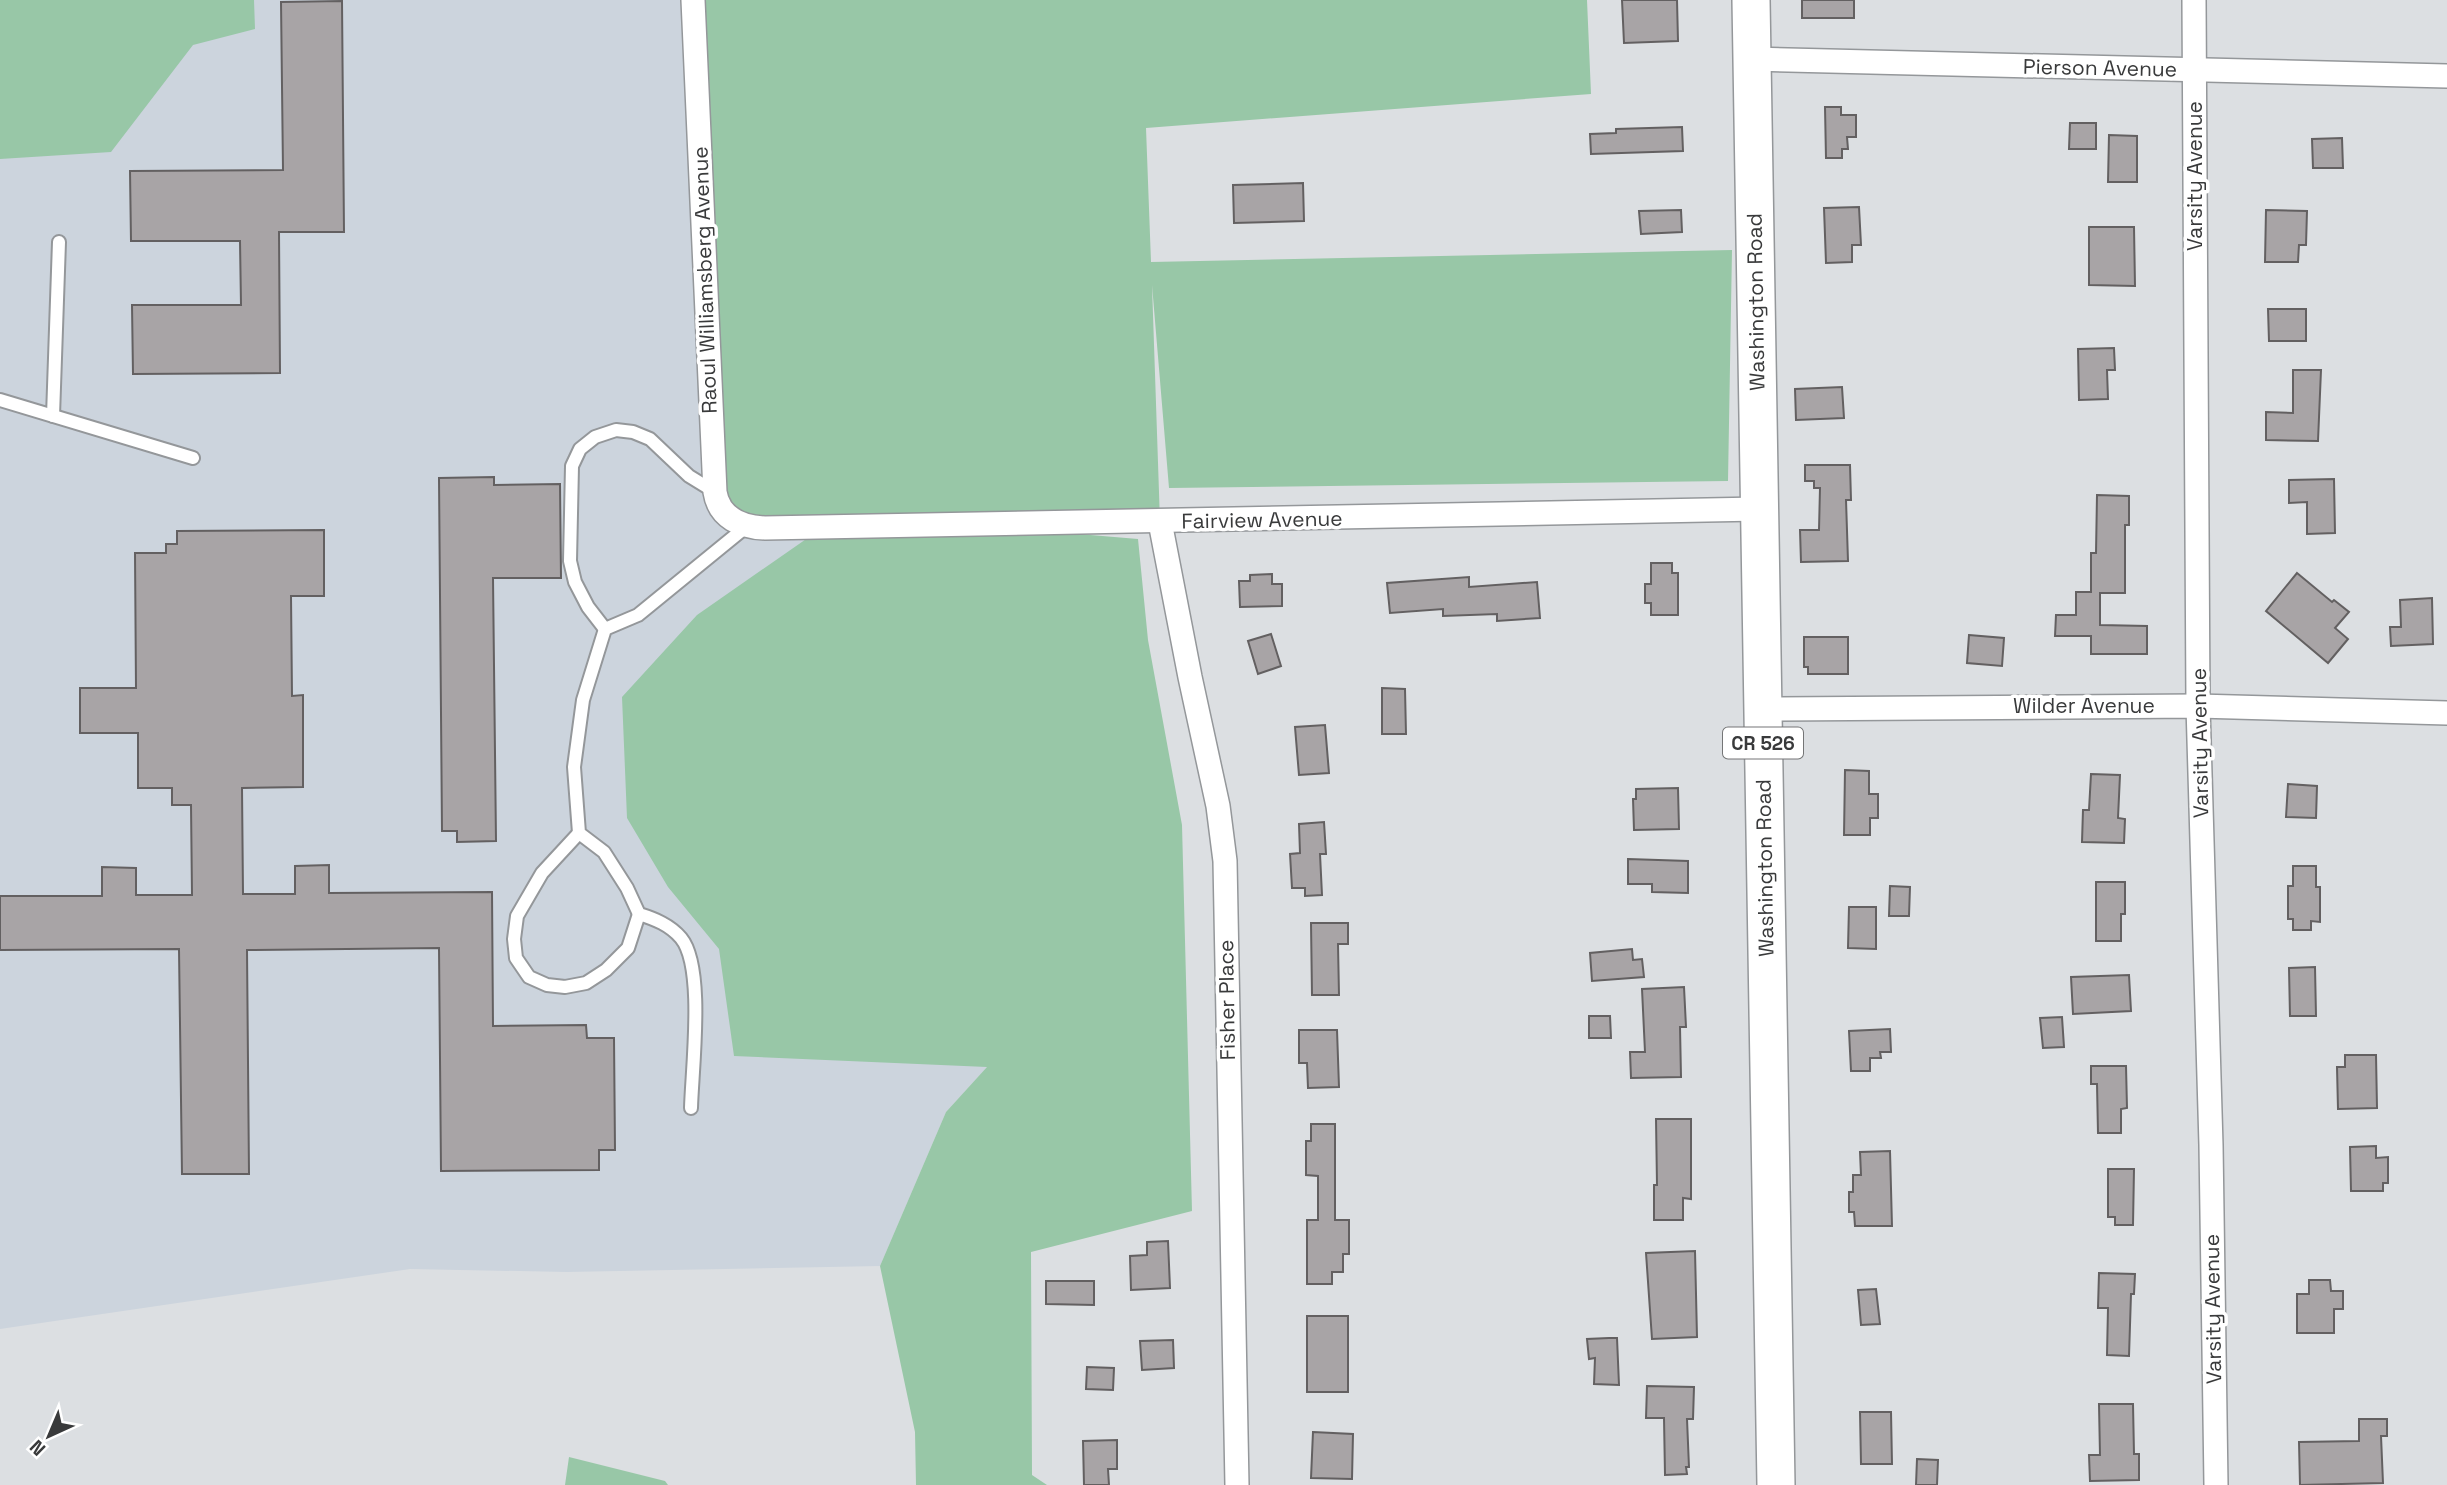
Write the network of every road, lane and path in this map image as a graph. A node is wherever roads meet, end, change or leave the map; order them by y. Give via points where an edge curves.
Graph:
1 (693, 0) edge
2 (1751, 0) edge
3 (2193, 0) edge
4 (1752, 59) junction
5 (2194, 70) junction
6 (2447, 76) edge
7 (59, 242) dead end
8 (0, 400) edge
9 (53, 416) junction
10 (193, 458) dead end
11 (715, 492) junction
12 (1759, 509) junction
13 (1160, 522) junction
14 (756, 527) junction
15 (605, 629) junction
16 (2198, 706) junction
17 (1762, 709) junction
18 (2447, 713) edge
19 (579, 833) junction
20 (639, 915) junction
21 (691, 1108) dead end
22 (1237, 1485) edge
23 (1776, 1485) edge
24 (2216, 1485) edge

1 - 11 street, Raoul Williamsberg Avenue
2 - 4 main road, Washington Road / CR 526
3 - 5 street, Varsity Avenue
4 - 5 street, Pierson Avenue
4 - 12 main road, Washington Road / CR 526
5 - 6 street, Pierson Avenue
5 - 16 street, Varsity Avenue
7 - 9 lane
8 - 9 lane
9 - 10 lane
11 - 14 street via 725,514
11 - 15 lane via 688,476 650,439 633,432 615,430 595,436 580,449 572,466 570,561 575,582
12 - 13 street, Fairview Avenue
12 - 17 main road, Washington Road / CR 526
13 - 14 street, Fairview Avenue
13 - 22 street, Fisher Place via 1225,861
14 - 15 lane via 638,615
15 - 19 lane via 583,700 574,767
16 - 17 street, Wilder Avenue
16 - 18 street, Wilder Avenue
16 - 24 street, Varsity Avenue
17 - 23 main road, Washington Road / CR 526
19 - 20 lane via 604,852
19 - 20 lane via 542,873 517,916 516,958 529,977 565,987 586,983 628,948
20 - 21 lane via 660,921 681,938 691,957 695,980

